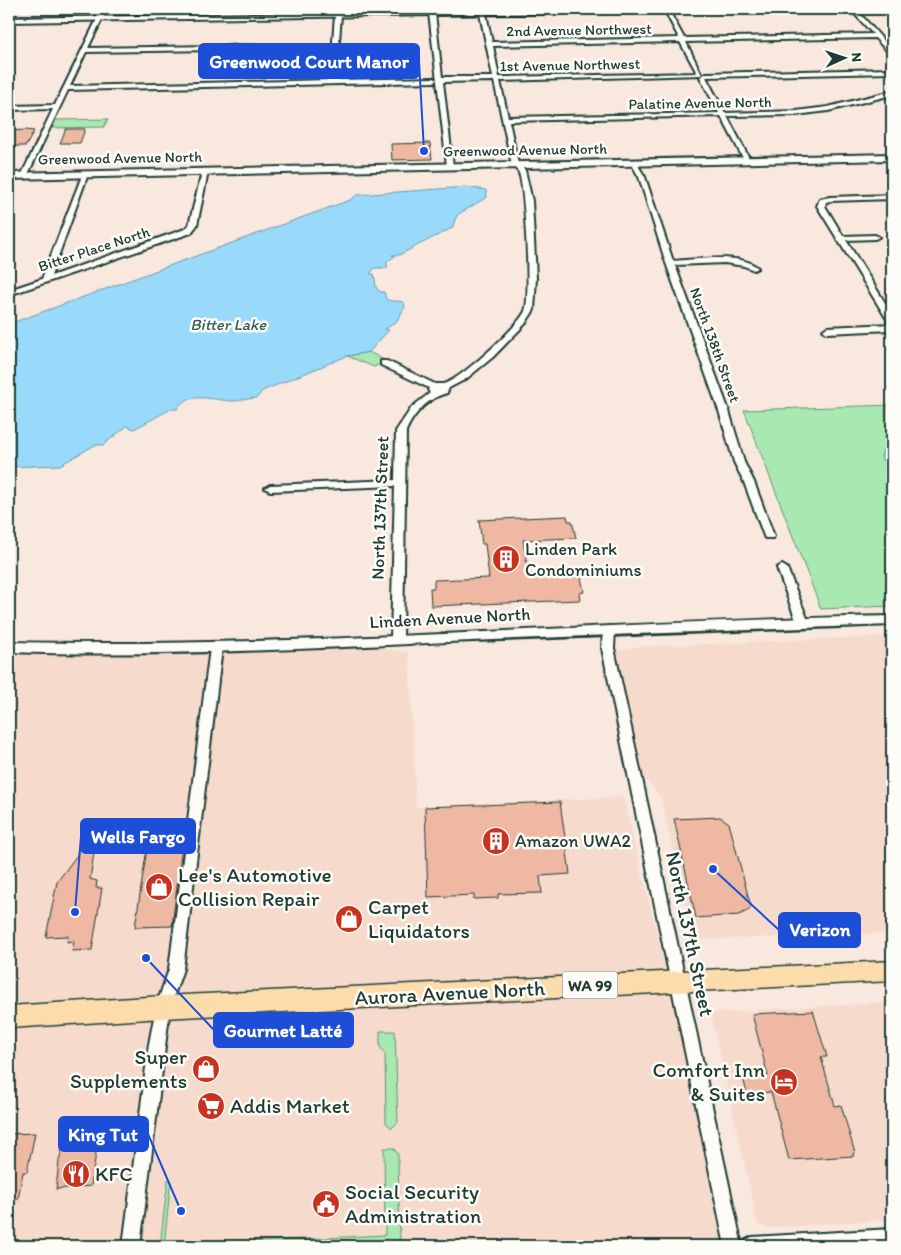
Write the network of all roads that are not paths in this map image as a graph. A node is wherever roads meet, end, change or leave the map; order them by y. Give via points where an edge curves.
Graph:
1 (104, 9) edge
2 (666, 9) edge
3 (683, 9) edge
4 (853, 9) edge
5 (480, 10) edge
6 (432, 13) junction
7 (338, 14) junction
8 (99, 18) junction
9 (9, 20) edge
10 (878, 36) junction
11 (683, 40) junction
12 (490, 44) junction
13 (281, 47) dead end
14 (84, 50) junction
15 (892, 53) edge
16 (892, 71) edge
17 (702, 75) junction
18 (498, 78) junction
19 (439, 80) junction
20 (333, 82) junction
21 (66, 88) junction
22 (892, 93) edge
23 (57, 107) junction
24 (9, 108) edge
25 (723, 115) junction
26 (505, 119) junction
27 (892, 157) edge
28 (747, 160) junction
29 (634, 163) junction
30 (515, 165) junction
31 (450, 166) junction
32 (205, 172) junction
33 (85, 174) junction
34 (9, 176) edge
35 (24, 176) junction
36 (892, 197) edge
37 (841, 238) junction
38 (875, 238) dead end
39 (670, 263) junction
40 (754, 268) dead end
41 (46, 280) junction
42 (9, 293) edge
43 (892, 321) edge
44 (892, 327) edge
45 (827, 330) dead end
46 (384, 363) dead end
47 (438, 389) junction
48 (401, 483) junction
49 (270, 488) dead end
50 (769, 536) dead end
51 (782, 568) dead end
52 (892, 620) edge
53 (803, 623) junction
54 (609, 630) junction
55 (397, 639) junction
56 (9, 647) edge
57 (216, 648) junction
58 (892, 970) edge
59 (678, 981) junction
60 (163, 1007) junction
61 (9, 1017) edge
62 (892, 1238) edge
63 (132, 1246) edge
64 (734, 1246) edge
65 (752, 1246) edge

1 - 8 street
2 - 3 street
2 - 5 street
2 - 11 street
4 - 10 street
5 - 6 street
5 - 12 street, North 137th Street
6 - 7 street
6 - 19 street
7 - 8 street
7 - 20 street
8 - 9 street
8 - 14 street
10 - 11 street, 2nd Avenue Northwest
10 - 15 street
11 - 12 street, 2nd Avenue Northwest
11 - 17 street
12 - 18 street, North 137th Street
13 - 14 street
14 - 21 street
16 - 17 street, 1st Avenue Northwest
17 - 18 street, 1st Avenue Northwest
17 - 25 street
18 - 19 street, 1st Avenue Northwest
18 - 26 street, North 137th Street
19 - 20 street, 1st Avenue Northwest
19 - 31 street
20 - 21 street, 1st Avenue Northwest
21 - 23 street
22 - 25 street, Palatine Avenue North via 816,112
23 - 24 street
23 - 35 street
25 - 26 street, Palatine Avenue North
25 - 28 street
26 - 30 street, North 137th Street
27 - 28 main road, Greenwood Avenue North
28 - 29 main road, Greenwood Avenue North
29 - 30 main road, Greenwood Avenue North
29 - 39 street, North 138th Street via 642,177
30 - 31 main road, Greenwood Avenue North
30 - 47 street, North 137th Street via 522,170 528,201 532,278 530,310 490,356 463,377
31 - 32 main road, Greenwood Avenue North
32 - 33 main road, Greenwood Avenue North
32 - 41 street, Bitter Place North via 193,225 188,231
33 - 35 main road, Greenwood Avenue North
33 - 41 street
34 - 35 main road, Greenwood Avenue North
36 - 37 street via 823,201 821,206
37 - 38 street
37 - 43 street
39 - 40 street via 736,262
39 - 50 street, North 138th Street via 724,410 739,462
41 - 42 street, Bitter Place North
44 - 45 street
46 - 47 street
47 - 48 street, North 137th Street via 404,423 401,431
48 - 49 street
48 - 55 street, North 137th Street
51 - 53 street
52 - 53 street, Linden Avenue North
53 - 54 street, Linden Avenue North
54 - 55 street, Linden Avenue North
54 - 59 street, North 137th Street via 608,648
55 - 57 street, Linden Avenue North
56 - 57 street, Linden Avenue North
57 - 60 street via 176,969
58 - 59 highway, Aurora Avenue North / WA 99
59 - 60 highway, Aurora Avenue North / WA 99
59 - 64 street, North 137th Street
60 - 61 highway, Aurora Avenue North / WA 99
60 - 63 street
62 - 65 street

